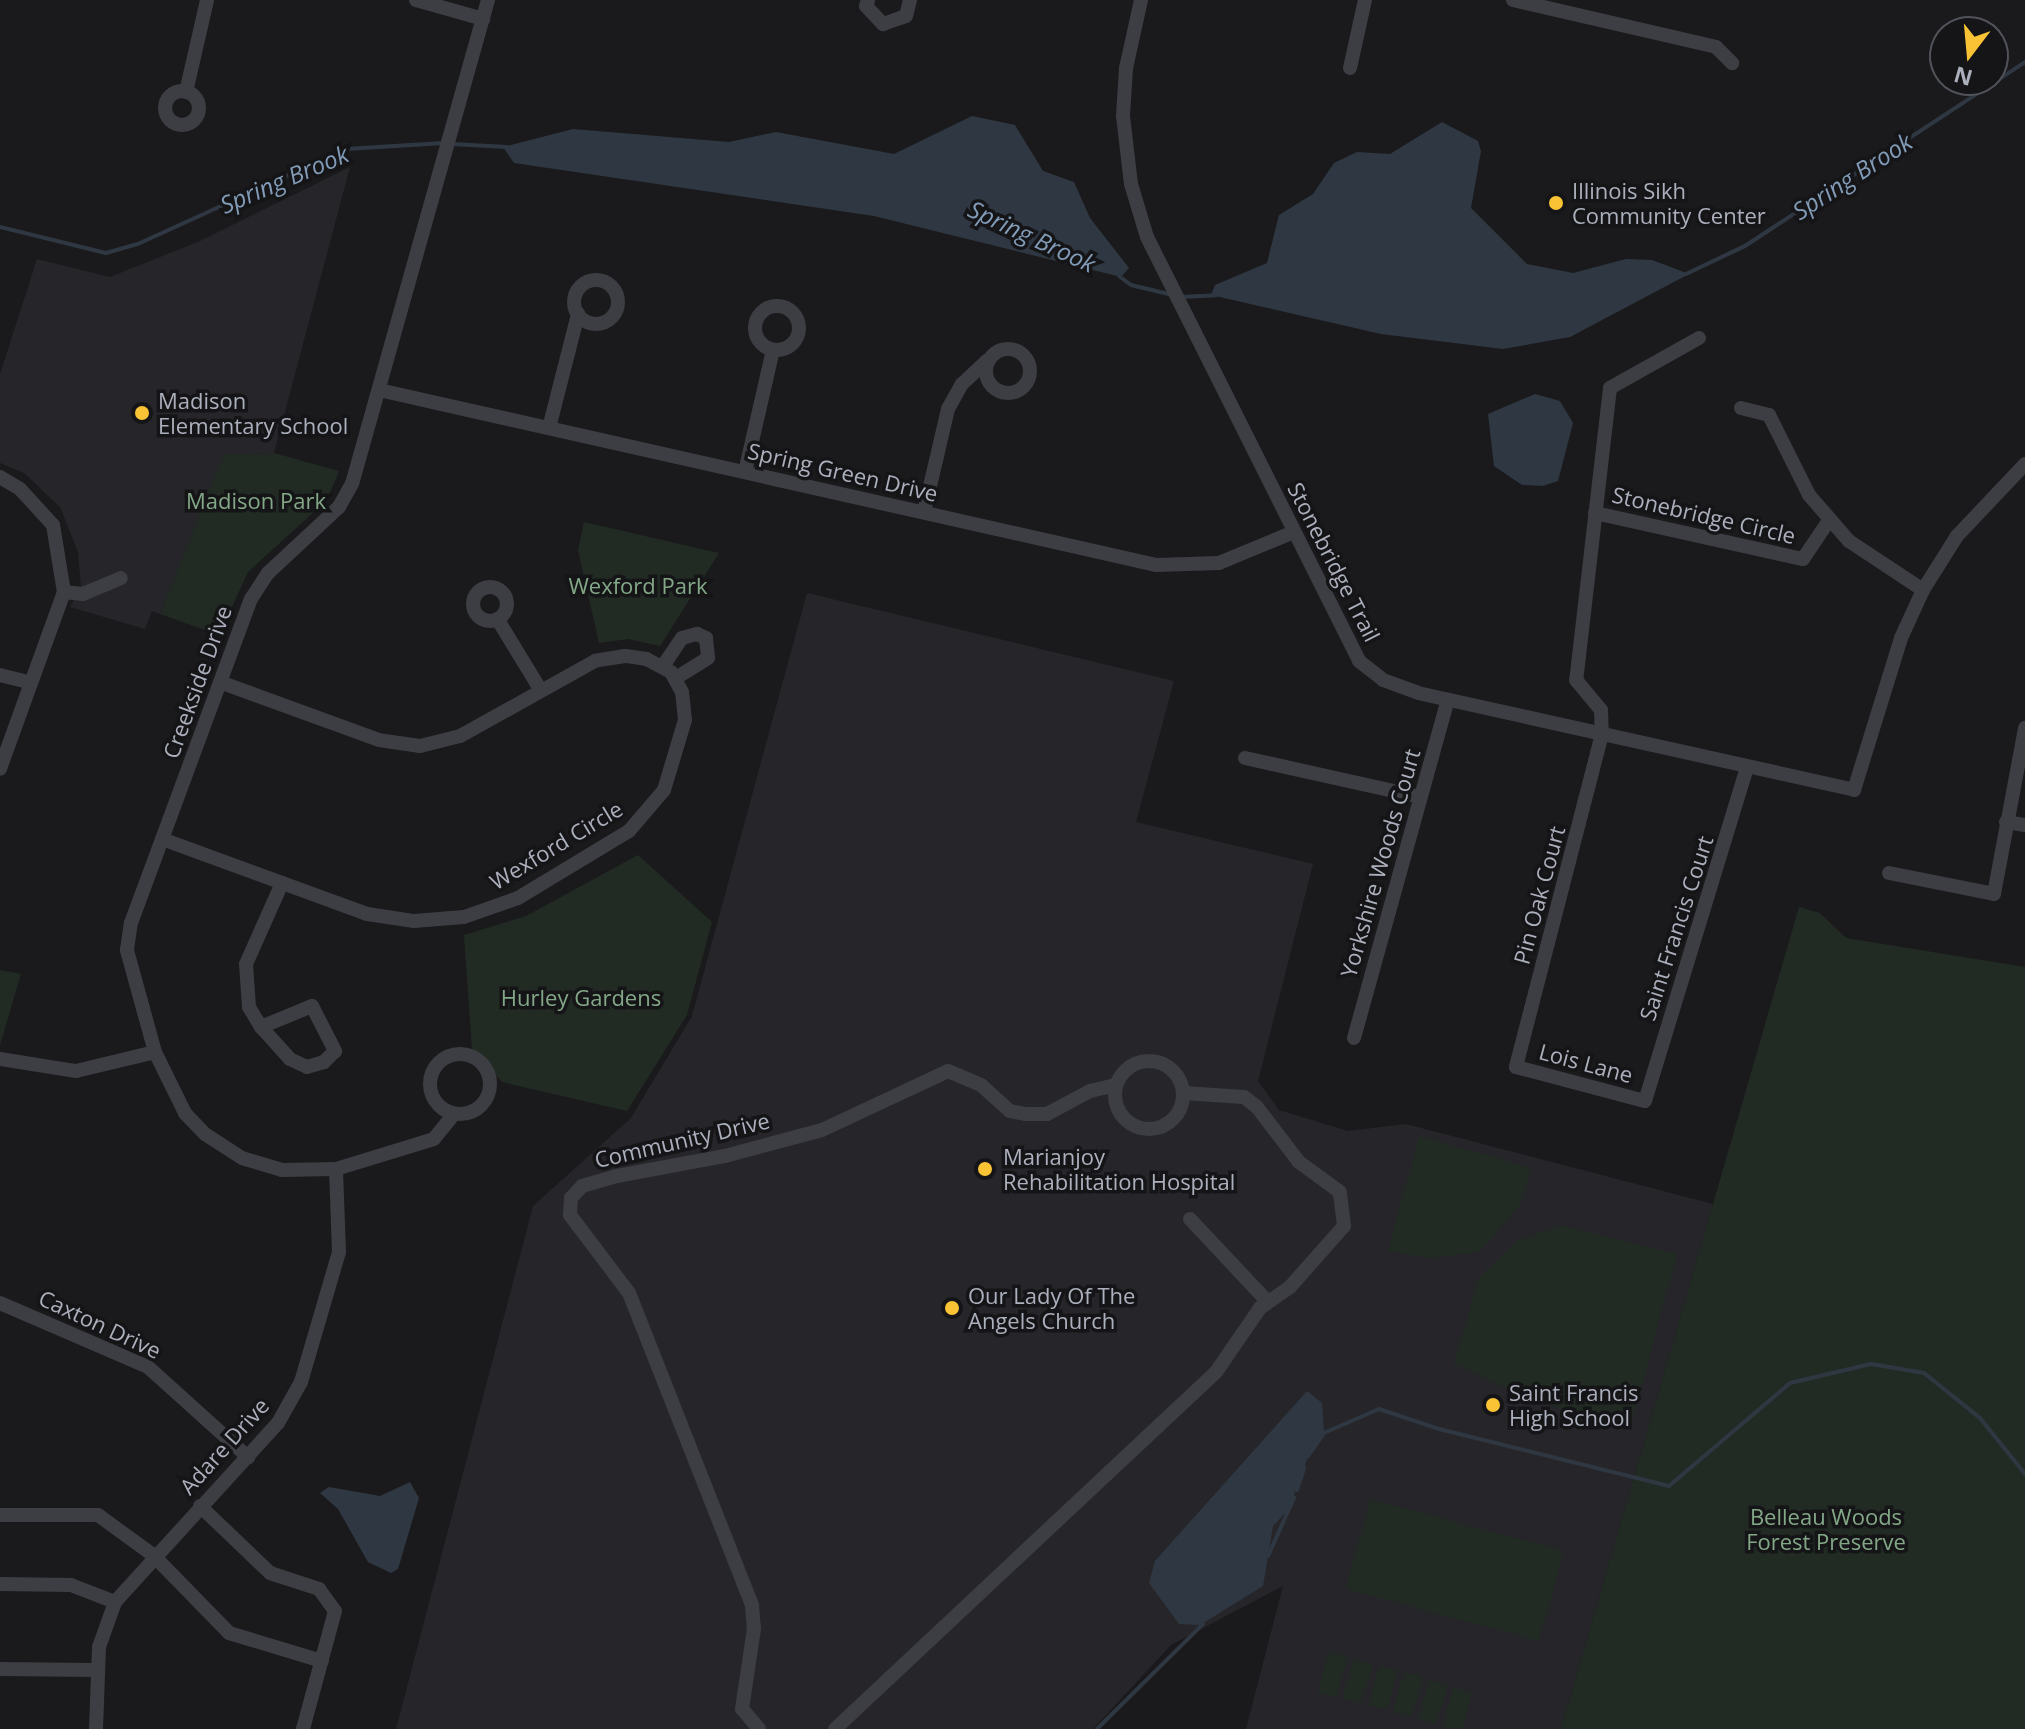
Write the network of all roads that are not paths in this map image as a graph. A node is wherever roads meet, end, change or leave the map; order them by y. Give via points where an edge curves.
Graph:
1 (207, 0) edge
2 (416, 0) edge
3 (488, 0) edge
4 (868, 0) edge
5 (910, 0) edge
6 (1139, 0) edge
7 (1365, 0) edge
8 (1513, 0) edge
9 (1557, 5) edge
10 (483, 19) junction
11 (1732, 63) dead end
12 (1350, 68) dead end
13 (186, 92) dead end
14 (578, 314) dead end
15 (1699, 338) dead end
16 (773, 350) dead end
17 (988, 360) dead end
18 (379, 390) junction
19 (1741, 408) dead end
20 (549, 428) junction
21 (2025, 464) edge
22 (745, 472) junction
23 (0, 477) edge
24 (924, 512) junction
25 (1595, 513) junction
26 (1830, 519) junction
27 (1294, 532) junction
28 (121, 578) dead end
29 (1923, 590) junction
30 (64, 592) junction
31 (498, 620) dead end
32 (663, 666) junction
33 (0, 675) edge
34 (675, 679) junction
35 (220, 682) junction
36 (31, 683) junction
37 (540, 689) junction
38 (1448, 700) junction
39 (2025, 728) edge
40 (1602, 734) junction
41 (1245, 758) dead end
42 (1747, 768) junction
43 (0, 769) edge
44 (1421, 797) junction
45 (2006, 822) junction
46 (2025, 825) edge
47 (162, 839) junction
48 (1889, 873) dead end
49 (282, 883) junction
50 (261, 1027) junction
51 (1354, 1038) dead end
52 (155, 1052) junction
53 (0, 1059) edge
54 (1516, 1067) joint
55 (1116, 1085) junction
56 (1183, 1093) junction
57 (1645, 1101) joint
58 (454, 1114) junction
59 (336, 1169) junction
60 (1190, 1219) dead end
61 (1268, 1302) junction
62 (0, 1303) edge
63 (248, 1457) junction
64 (200, 1506) junction
65 (0, 1515) edge
66 (153, 1555) junction
67 (0, 1584) edge
68 (115, 1602) junction
69 (322, 1661) junction
70 (0, 1669) edge
71 (97, 1670) junction
72 (96, 1729) edge
73 (303, 1729) edge
74 (759, 1729) edge
75 (835, 1729) edge

1 - 13 street
2 - 10 street
3 - 10 street, Creekside Drive
4 - 5 street via 866,6 883,24 906,16
6 - 27 street, Stonebridge Trail via 1126,68 1125,140 1138,211
7 - 12 street
8 - 9 street
9 - 11 street via 1716,47
10 - 18 street, Creekside Drive
14 - 20 street
15 - 25 street, Stonebridge Circle via 1610,388
16 - 22 street
17 - 24 street via 962,384 948,409
18 - 20 street, Spring Green Drive
18 - 35 street, Creekside Drive via 347,496 262,581
19 - 26 street, Stonebridge Circle via 1769,415 1809,495
20 - 22 street, Spring Green Drive
21 - 29 street via 1981,506
22 - 24 street, Spring Green Drive
23 - 30 street via 20,489 53,525
24 - 27 street, Spring Green Drive via 1173,567 1219,563
25 - 26 street, Stonebridge Circle via 1803,559
25 - 40 street, Stonebridge Circle via 1576,680 1601,710
26 - 29 street, Stonebridge Circle via 1849,541
27 - 38 street, Stonebridge Trail via 1365,670 1403,688
28 - 30 street via 83,594
29 - 42 street, Stonebridge Trail via 1901,638 1854,790
30 - 36 street
31 - 37 street
32 - 34 street, Wexford Circle
32 - 34 street via 682,638 706,638 708,658
32 - 37 street via 610,657
33 - 36 street
34 - 49 street, Wexford Circle via 685,720 670,777 652,808 629,831 518,898 464,917 414,921 367,914
35 - 37 street via 405,746 460,736
35 - 47 street, Creekside Drive
36 - 43 street
38 - 40 street, Stonebridge Trail
38 - 44 street, Yorkshire Woods Court
39 - 45 street
40 - 42 street, Stonebridge Trail
40 - 54 street, Pin Oak Court
41 - 44 street
42 - 57 street, Saint Francis Court
44 - 51 street, Yorkshire Woods Court
45 - 46 street
45 - 48 street via 1994,894
47 - 49 street, Wexford Circle
47 - 52 street, Creekside Drive via 131,923 127,950
49 - 50 street via 246,964 249,1007
50 - 50 street via 290,1059 307,1067 324,1062 335,1051 312,1006
52 - 53 street via 64,1072
52 - 59 street, Creekside Drive via 185,1113 224,1148 282,1170
54 - 57 street, Lois Lane
55 - 56 street, Community Drive via 1128,1068 1148,1061 1168,1067
55 - 56 street via 1117,1109 1145,1129 1176,1116
55 - 74 street, Community Drive via 1090,1091 1047,1114 1026,1114 1010,1111 981,1085 948,1071 822,1130 725,1156 617,1176 582,1186 571,1198 570,1215 629,1293 752,1605 754,1629 742,1709
56 - 61 street via 1244,1097 1299,1162 1340,1192 1344,1226 1290,1287
58 - 58 street, Creekside Drive via 476,1110 490,1091 486,1068 467,1055 444,1059 431,1078 435,1100
58 - 59 street, Creekside Drive via 434,1139
59 - 63 street, Adare Drive via 341,1235 309,1362 284,1413
60 - 61 street
61 - 75 street via 1216,1372
62 - 63 street, Caxton Drive via 148,1367
63 - 64 street, Adare Drive
64 - 66 street, Adare Drive
64 - 69 street via 270,1573 319,1589 329,1599 335,1611
65 - 66 street via 98,1515
66 - 68 street, Adare Drive
66 - 69 street via 229,1633
67 - 68 street via 71,1585
68 - 71 street, Adare Drive via 101,1637
69 - 73 street
70 - 71 street
71 - 72 street, Adare Drive

